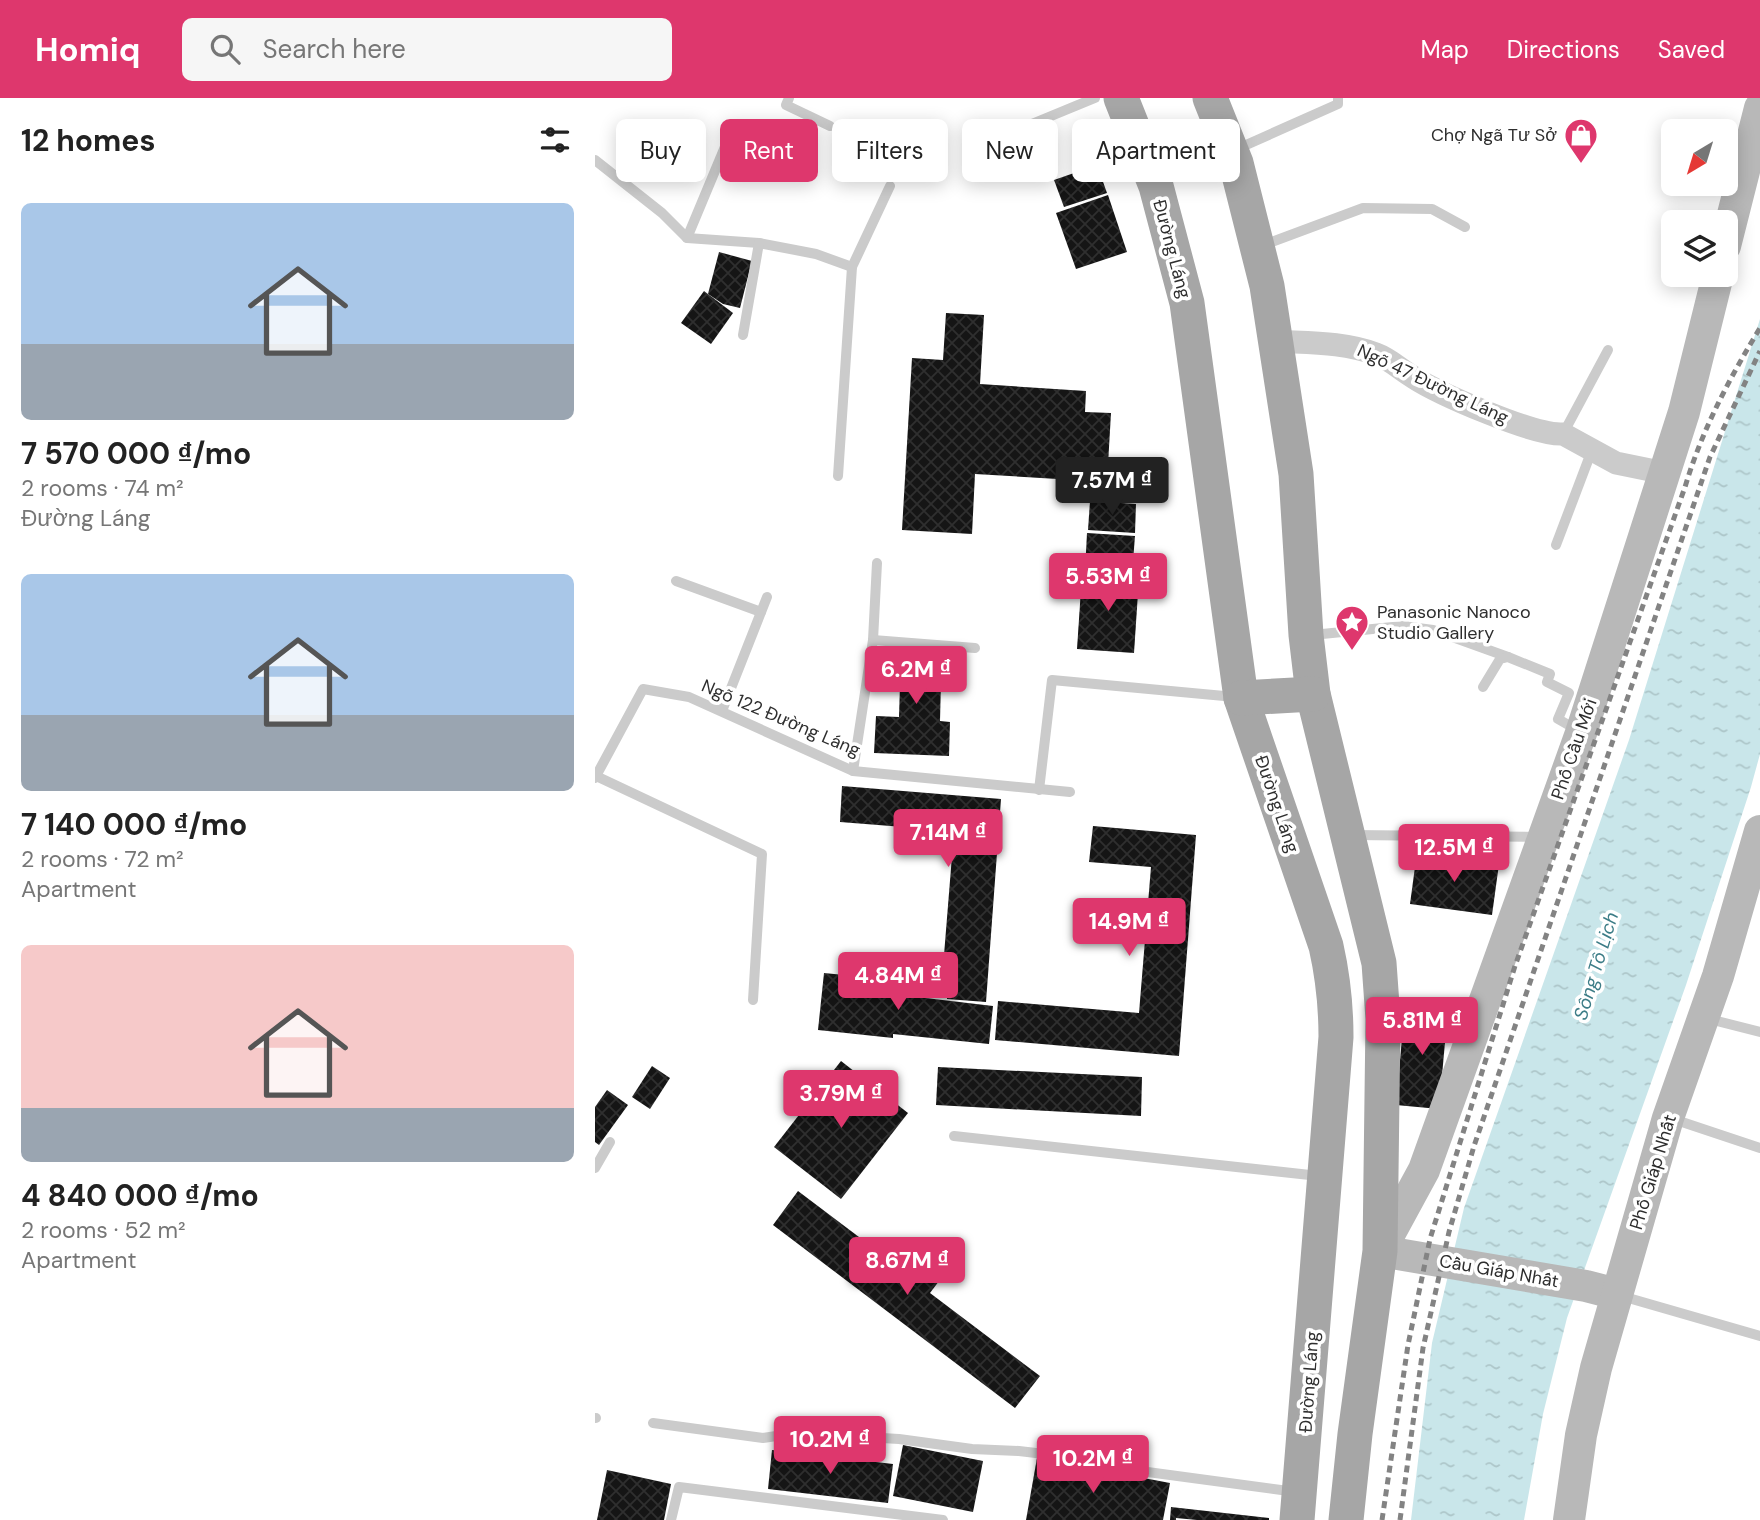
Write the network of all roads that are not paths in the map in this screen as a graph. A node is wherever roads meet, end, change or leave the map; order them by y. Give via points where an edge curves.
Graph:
1 (789, 98) edge
2 (1095, 98) edge
3 (1121, 98) edge
4 (1210, 98) edge
5 (1338, 98) edge
6 (1760, 108) edge
7 (1044, 119) edge
8 (1218, 119) edge
9 (830, 126) dead end
10 (1240, 148) edge
11 (720, 159) edge
12 (595, 160) edge
13 (1240, 182) edge
14 (890, 186) dead end
15 (1734, 210) edge
16 (1465, 227) dead end
17 (687, 238) junction
18 (759, 243) junction
19 (1258, 247) junction
20 (852, 267) junction
21 (1716, 287) edge
22 (743, 335) dead end
23 (1275, 341) junction
24 (1608, 350) dead end
25 (1563, 434) junction
26 (1592, 450) junction
27 (1665, 473) junction
28 (838, 476) dead end
29 (1556, 545) dead end
30 (877, 563) dead end
31 (676, 581) dead end
32 (767, 597) dead end
33 (761, 612) junction
34 (1306, 635) junction
35 (873, 640) junction
36 (975, 648) dead end
37 (1508, 657) junction
38 (1483, 687) dead end
39 (1313, 694) junction
40 (1241, 698) junction
41 (722, 711) junction
42 (1581, 733) junction
43 (853, 771) junction
44 (596, 777) edge
45 (1039, 790) junction
46 (1070, 792) dead end
47 (1760, 831) edge
48 (1348, 835) junction
49 (1543, 837) junction
50 (753, 1000) dead end
51 (1703, 1017) junction
52 (1760, 1032) edge
53 (1668, 1118) junction
54 (954, 1136) dead end
55 (610, 1142) dead end
56 (1760, 1148) edge
57 (595, 1168) edge
58 (1326, 1177) junction
59 (1380, 1251) junction
60 (1617, 1294) junction
61 (1760, 1336) edge
62 (653, 1423) dead end
63 (1299, 1506) edge
64 (671, 1520) edge
65 (943, 1520) edge
66 (1346, 1520) edge
67 (1569, 1520) edge

1 - 9 lane via 786,105
2 - 7 lane
3 - 40 main road, Đường Láng via 1156,186 1187,303
4 - 8 main road
5 - 10 lane via 1338,104
6 - 15 main road
11 - 17 lane
12 - 17 lane via 663,213
13 - 19 main road
14 - 20 lane
16 - 19 lane via 1432,209 1363,208
17 - 18 lane
18 - 20 lane via 816,254
18 - 22 lane
19 - 23 main road
20 - 28 lane
21 - 27 main road, Phố Cầu Mới
23 - 25 street, Ngõ 47 Đường Láng via 1350,345 1380,355 1435,389 1530,430
23 - 34 main road via 1296,474
24 - 25 lane
25 - 26 street, Ngõ 47 Đường Láng
26 - 27 street, Ngõ 47 Đường Láng via 1616,463
26 - 29 lane
27 - 42 main road, Phố Cầu Mới
30 - 35 lane
31 - 33 lane
32 - 33 lane
33 - 41 lane
34 - 37 lane via 1403,626 1433,630
34 - 39 main road
35 - 36 lane
35 - 43 lane
37 - 38 lane via 1500,659
37 - 42 lane via 1551,674 1548,682 1569,693 1558,719
39 - 40 main road
39 - 48 main road
40 - 45 lane via 1052,680
40 - 58 main road, Đường Láng via 1332,973 1335,1037
41 - 43 lane, Ngõ 122 Đường Láng
41 - 44 lane, Ngõ 122 Đường Láng via 689,697 643,689
42 - 49 main road, Phố Cầu Mới
43 - 45 lane, Ngõ 122 Đường Láng
44 - 50 lane via 762,854
45 - 46 lane, Ngõ 122 Đường Láng
47 - 51 main road, Phố Giáp Nhất
48 - 49 lane
48 - 59 main road via 1379,963 1383,1019
49 - 59 main road, Phố Cầu Mới via 1424,1170
51 - 52 lane
51 - 53 main road, Phố Giáp Nhất
53 - 56 lane
53 - 60 main road, Phố Giáp Nhất
54 - 58 lane
55 - 57 lane
58 - 63 main road, Đường Láng
59 - 60 main road, Cầu Giáp Nhất
59 - 66 main road
60 - 61 lane
60 - 67 main road, Phố Giáp Nhất via 1581,1435
62 - 63 lane via 763,1438 796,1433 899,1439 1062,1456
64 - 65 lane via 679,1487

